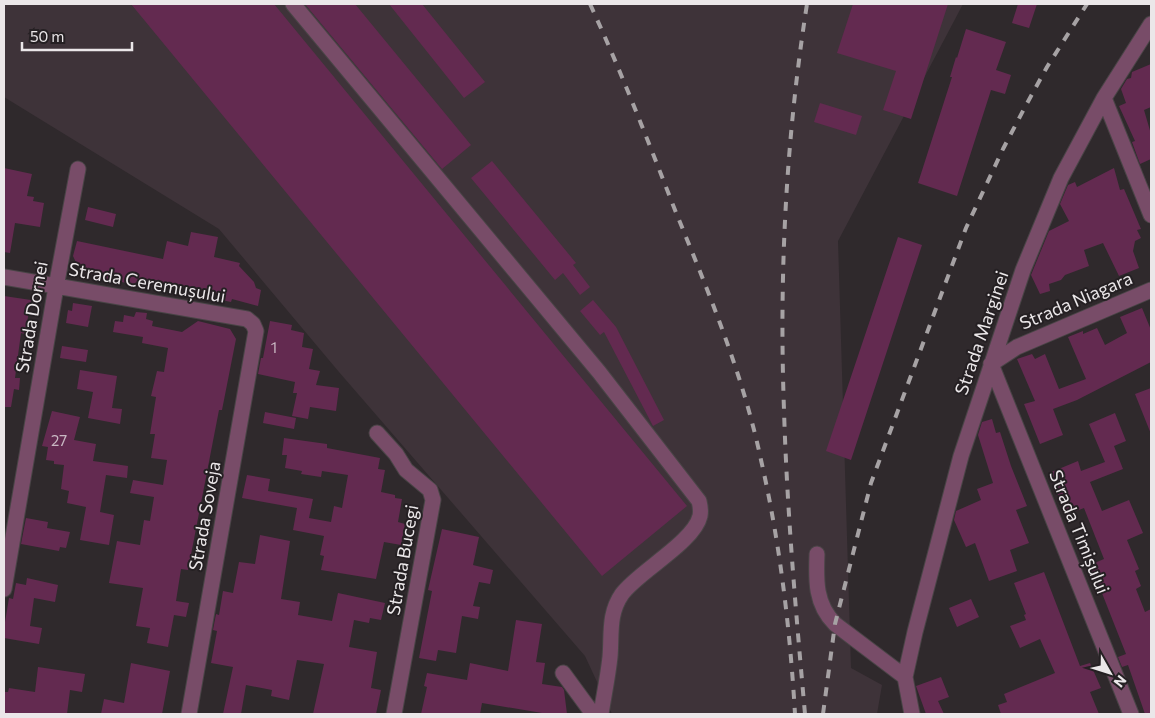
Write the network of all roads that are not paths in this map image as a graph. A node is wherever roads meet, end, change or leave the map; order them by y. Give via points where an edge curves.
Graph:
1 (293, 4) edge
2 (1151, 24) edge
3 (1104, 98) junction
4 (78, 169) dead end
5 (1151, 215) edge
6 (4, 277) edge
7 (56, 287) junction
8 (1151, 290) edge
9 (253, 324) joint
10 (991, 364) junction
11 (377, 433) dead end
12 (817, 554) dead end
13 (4, 589) edge
14 (562, 673) dead end
15 (905, 677) junction
16 (189, 714) edge
17 (394, 714) edge
18 (592, 714) edge
19 (601, 714) edge
20 (912, 714) edge
21 (1131, 714) edge

1 - 19 street via 599,372 699,500 700,515 693,528 630,585 612,613 610,657
2 - 3 street, Strada Marginei
3 - 5 street
3 - 10 street, Strada Marginei via 1061,178 1025,263
4 - 7 street, Strada Dornei
6 - 7 street, Strada Ceremușului
7 - 9 street, Strada Ceremușului via 247,319
7 - 13 street, Strada Dornei
8 - 10 street, Strada Niagara via 1017,347
9 - 16 street, Strada Soveja via 256,331
10 - 15 street, Strada Marginei via 961,456
10 - 21 street, Strada Timișului
11 - 17 street, Strada Bucegi via 406,470 430,490 433,500
12 - 15 street via 819,597 825,614
14 - 18 street
15 - 20 street

